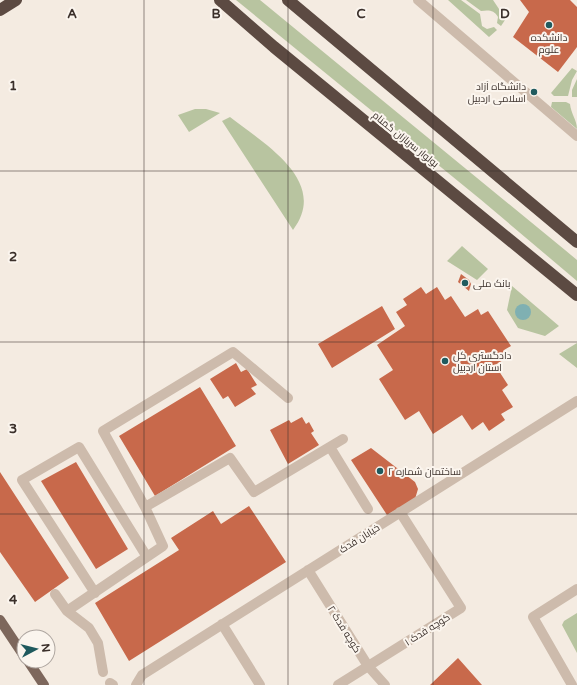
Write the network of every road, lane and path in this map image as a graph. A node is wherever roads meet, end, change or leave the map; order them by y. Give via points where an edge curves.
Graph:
1 (16, 0) edge
2 (220, 0) edge
3 (288, 0) edge
4 (418, 0) edge
5 (0, 10) edge
6 (577, 136) edge
7 (577, 242) edge
8 (577, 295) edge
9 (288, 398) dead end
10 (577, 401) edge
11 (343, 439) dead end
12 (330, 447) junction
13 (145, 507) junction
14 (368, 509) dead end
15 (400, 512) junction
16 (147, 557) junction
17 (308, 570) junction
18 (577, 589) edge
19 (95, 593) junction
20 (56, 594) dead end
21 (67, 611) junction
22 (0, 620) edge
23 (222, 624) junction
24 (16, 644) edge
25 (368, 666) junction
26 (33, 669) edge
27 (103, 672) dead end
28 (44, 685) edge
29 (136, 685) edge
30 (260, 685) edge
31 (338, 685) edge
32 (385, 685) edge
33 (572, 685) edge

1 - 5 highway
2 - 8 highway, بولوار سربازان گمنام
3 - 7 highway
4 - 6 street
9 - 13 street via 233,352 103,431
10 - 15 street, خیابان فدک
11 - 12 street
12 - 13 street via 254,492 230,458
12 - 14 street
13 - 16 street via 163,546
15 - 17 street, خیابان فدک
15 - 25 street, کوچه فدک ۱ via 461,608
16 - 19 street
16 - 19 street via 79,447 22,480
17 - 23 street, خیابان فدک
17 - 25 street, کوچه فدک ۲
18 - 33 street via 533,617
19 - 21 street
20 - 21 street
21 - 27 street via 89,628 98,643
22 - 24 main road
23 - 29 street, خیابان فدک via 142,675
23 - 30 street
25 - 31 street, کوچه فدک ۱
25 - 32 street, کوچه فدک ۲
26 - 28 main road

